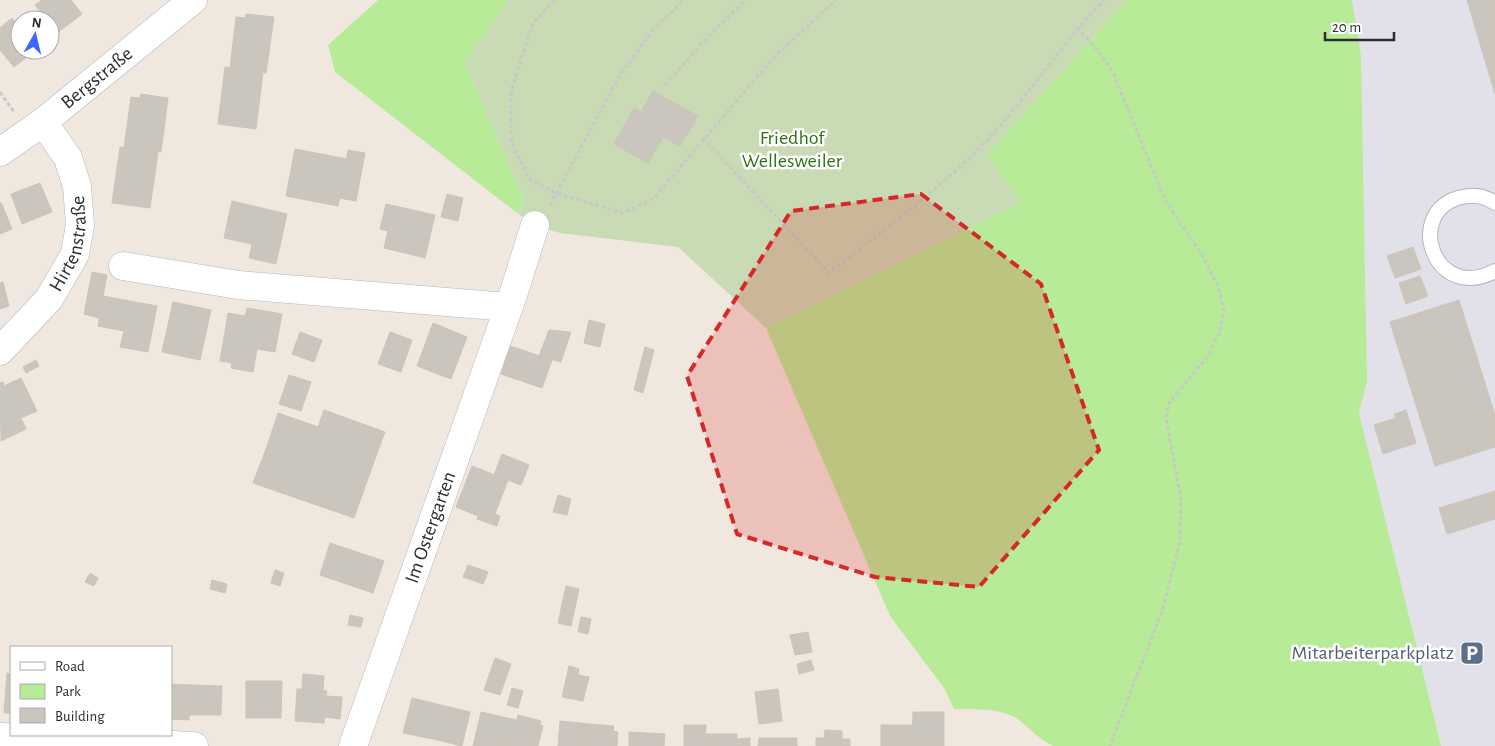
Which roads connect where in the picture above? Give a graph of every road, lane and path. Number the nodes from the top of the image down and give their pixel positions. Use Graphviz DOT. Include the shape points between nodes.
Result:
graph roads {
  1 [pos="193,0"];
  2 [pos="555,0"];
  3 [pos="684,0"];
  4 [pos="746,0"];
  5 [pos="836,0"];
  6 [pos="1104,0"];
  7 [pos="1078,28"];
  8 [pos="665,84"];
  9 [pos="43,122"];
  10 [pos="703,138"];
  11 [pos="0,152"];
  12 [pos="556,193"];
  13 [pos="1495,203"];
  14 [pos="535,225"];
  15 [pos="123,266"];
  16 [pos="1495,271"];
  17 [pos="508,307"];
  18 [pos="0,352"];
  19 [pos="2,740"];
  20 [pos="194,746"];
  21 [pos="353,746"];
  22 [pos="1110,746"];
  1 -- 9 [label="street, Bergstraße"];
  2 -- 12 [label="path" via="533,23 511,91 511,141 529,179"];
  3 -- 12 [label="path" via="653,30 618,76"];
  4 -- 8 [label="path"];
  5 -- 10 [label="path" via="776,55"];
  6 -- 7 [label="path"];
  7 -- 10 [label="path" via="992,134 930,194 829,273"];
  7 -- 22 [label="path" via="1113,72 1165,200 1203,257 1218,286 1224,310 1219,334 1206,357 1169,403 1166,417 1181,501 1180,541 1163,608"];
  9 -- 11 [label="street, Bergstraße"];
  9 -- 18 [label="street, Hirtenstraße" via="68,158 77,186 80,224 75,254 49,299"];
  10 -- 12 [label="path" via="654,198 623,213"];
  12 -- 14 [label="path"];
  13 -- 16 [label="lane" via="1488,198 1471,195 1454,199 1443,206 1430,230 1435,258 1455,276 1482,278"];
  14 -- 17 [label="street, Im Ostergarten"];
  15 -- 17 [label="street" via="238,285"];
  17 -- 21 [label="street, Im Ostergarten"];
  19 -- 20 [label="street"];
}
